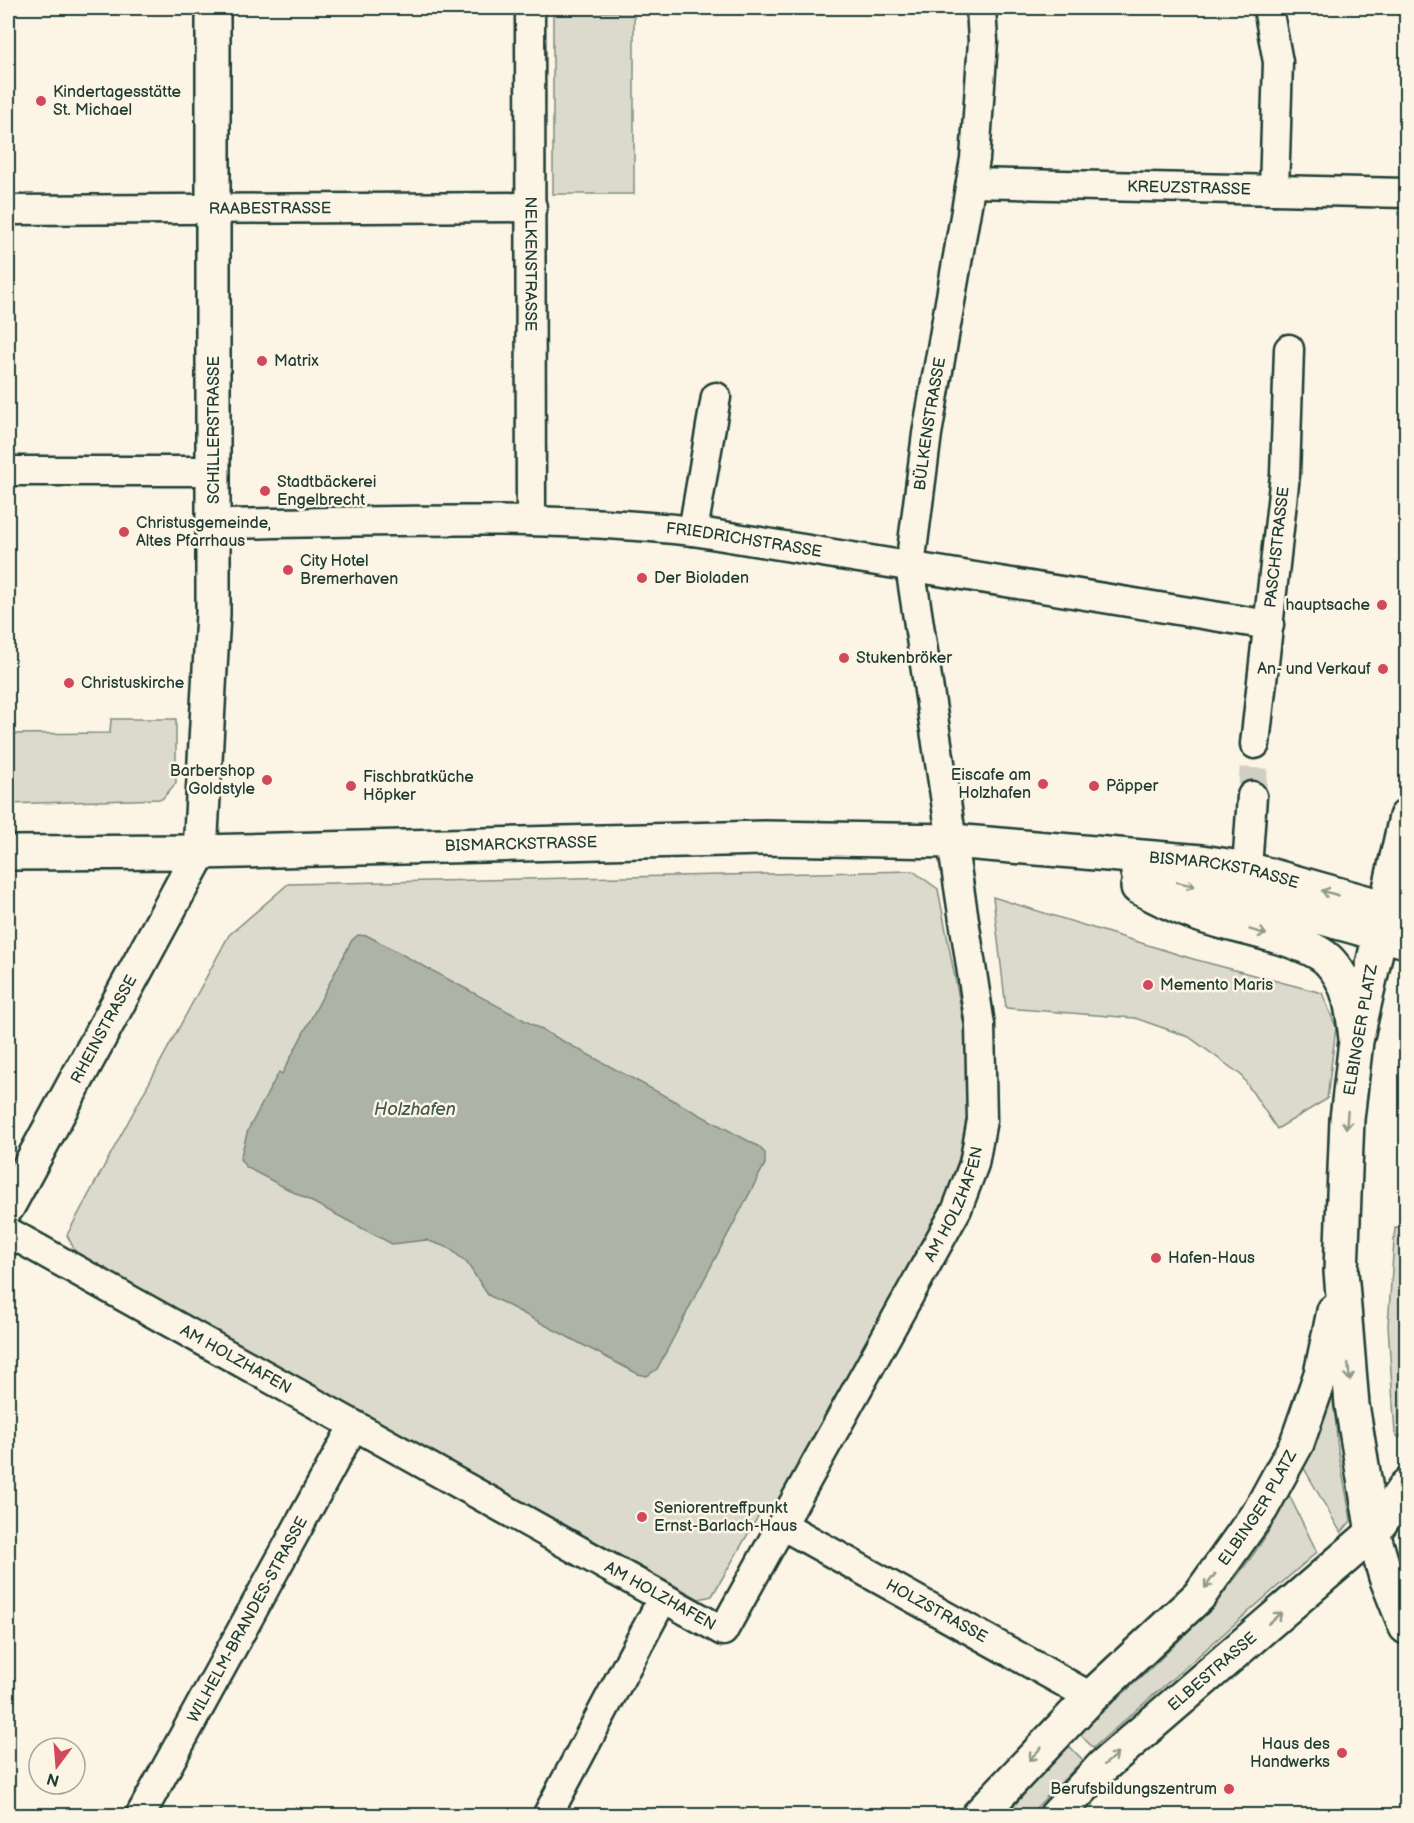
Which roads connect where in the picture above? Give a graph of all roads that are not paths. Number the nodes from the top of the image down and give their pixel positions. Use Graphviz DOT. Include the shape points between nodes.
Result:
graph roads {
  1 [pos="213,8"];
  2 [pos="530,8"];
  3 [pos="981,8"];
  4 [pos="1269,8"];
  5 [pos="971,183"];
  6 [pos="1274,190"];
  7 [pos="1407,193"];
  8 [pos="532,207"];
  9 [pos="8,210"];
  10 [pos="213,210"];
  11 [pos="1289,349"];
  12 [pos="716,397"];
  13 [pos="8,471"];
  14 [pos="214,471"];
  15 [pos="531,521"];
  16 [pos="214,524"];
  17 [pos="693,531"];
  18 [pos="910,566"];
  19 [pos="1269,625"];
  20 [pos="1255,744"];
  21 [pos="1252,796"];
  22 [pos="1407,817"];
  23 [pos="952,841"];
  24 [pos="1035,847"];
  25 [pos="200,852"];
  26 [pos="8,853"];
  27 [pos="1088,862"];
  28 [pos="1247,869"];
  29 [pos="1395,926"];
  30 [pos="1356,1041"];
  31 [pos="8,1206"];
  32 [pos="8,1232"];
  33 [pos="1341,1271"];
  34 [pos="354,1425"];
  35 [pos="1407,1486"];
  36 [pos="782,1525"];
  37 [pos="1373,1533"];
  38 [pos="663,1598"];
  39 [pos="1407,1627"];
  40 [pos="1091,1697"];
  41 [pos="140,1815"];
  42 [pos="547,1815"];
  43 [pos="978,1815"];
  44 [pos="1056,1815"];
  1 -- 10 [label="street, SCHILLERSTRASSE"];
  2 -- 8 [label="street, NELKENSTRASSE"];
  3 -- 5 [label="street, BÜLKENSTRASSE"];
  4 -- 6 [label="street" via="1278,62"];
  5 -- 6 [label="street, KREUZSTRASSE"];
  5 -- 18 [label="street, BÜLKENSTRASSE" via="927,434"];
  6 -- 7 [label="street, KREUZSTRASSE"];
  8 -- 10 [label="street, RAABESTRASSE"];
  8 -- 15 [label="street, NELKENSTRASSE"];
  9 -- 10 [label="street, RAABESTRASSE"];
  10 -- 14 [label="street, SCHILLERSTRASSE"];
  11 -- 19 [label="street, PASCHSTRASSE" via="1285,475"];
  12 -- 17 [label="street"];
  13 -- 14 [label="street"];
  14 -- 16 [label="street, SCHILLERSTRASSE"];
  15 -- 16 [label="street, FRIEDRICHSTRASSE"];
  15 -- 17 [label="street, FRIEDRICHSTRASSE" via="630,524"];
  16 -- 25 [label="street, SCHILLERSTRASSE"];
  17 -- 18 [label="street, FRIEDRICHSTRASSE"];
  18 -- 19 [label="street, FRIEDRICHSTRASSE"];
  18 -- 23 [label="street, BÜLKENSTRASSE"];
  19 -- 20 [label="street, PASCHSTRASSE"];
  21 -- 28 [label="street"];
  22 -- 29 [label="street, ELBINGER PLATZ"];
  23 -- 24 [label="street, BISMARCKSTRASSE"];
  23 -- 25 [label="street, BISMARCKSTRASSE" via="764,838"];
  23 -- 36 [label="street, AM HOLZHAFEN" via="980,1025 982,1120 974,1164 957,1209"];
  24 -- 27 [label="street, BISMARCKSTRASSE"];
  24 -- 28 [label="street, BISMARCKSTRASSE"];
  25 -- 26 [label="street, BISMARCKSTRASSE"];
  25 -- 31 [label="street, RHEINSTRASSE"];
  27 -- 29 [label="street, BISMARCKSTRASSE, one-way" via="1261,902"];
  27 -- 30 [label="street, BISMARCKSTRASSE, one-way" via="1197,914 1290,942 1329,960 1351,1001"];
  29 -- 28 [label="street, BISMARCKSTRASSE, one-way"];
  29 -- 30 [label="street, ELBINGER PLATZ"];
  30 -- 33 [label="street, ELBINGER PLATZ, one-way" via="1347,1119"];
  32 -- 34 [label="street, AM HOLZHAFEN"];
  33 -- 37 [label="street, ELBINGER PLATZ, one-way" via="1352,1405"];
  33 -- 40 [label="street, ELBINGER PLATZ, one-way" via="1321,1374 1297,1443 1261,1509 1199,1596"];
  34 -- 38 [label="street, AM HOLZHAFEN"];
  34 -- 41 [label="street, WILHELM-BRANDES-STRASSE"];
  35 -- 37 [label="street"];
  36 -- 38 [label="street, AM HOLZHAFEN" via="723,1631"];
  36 -- 40 [label="street, HOLZSTRASSE"];
  37 -- 39 [label="street, ELBINGER PLATZ"];
  44 -- 37 [label="street, ELBESTRASSE, one-way" via="1103,1766"];
  38 -- 42 [label="street"];
  40 -- 43 [label="street, one-way"];
}
